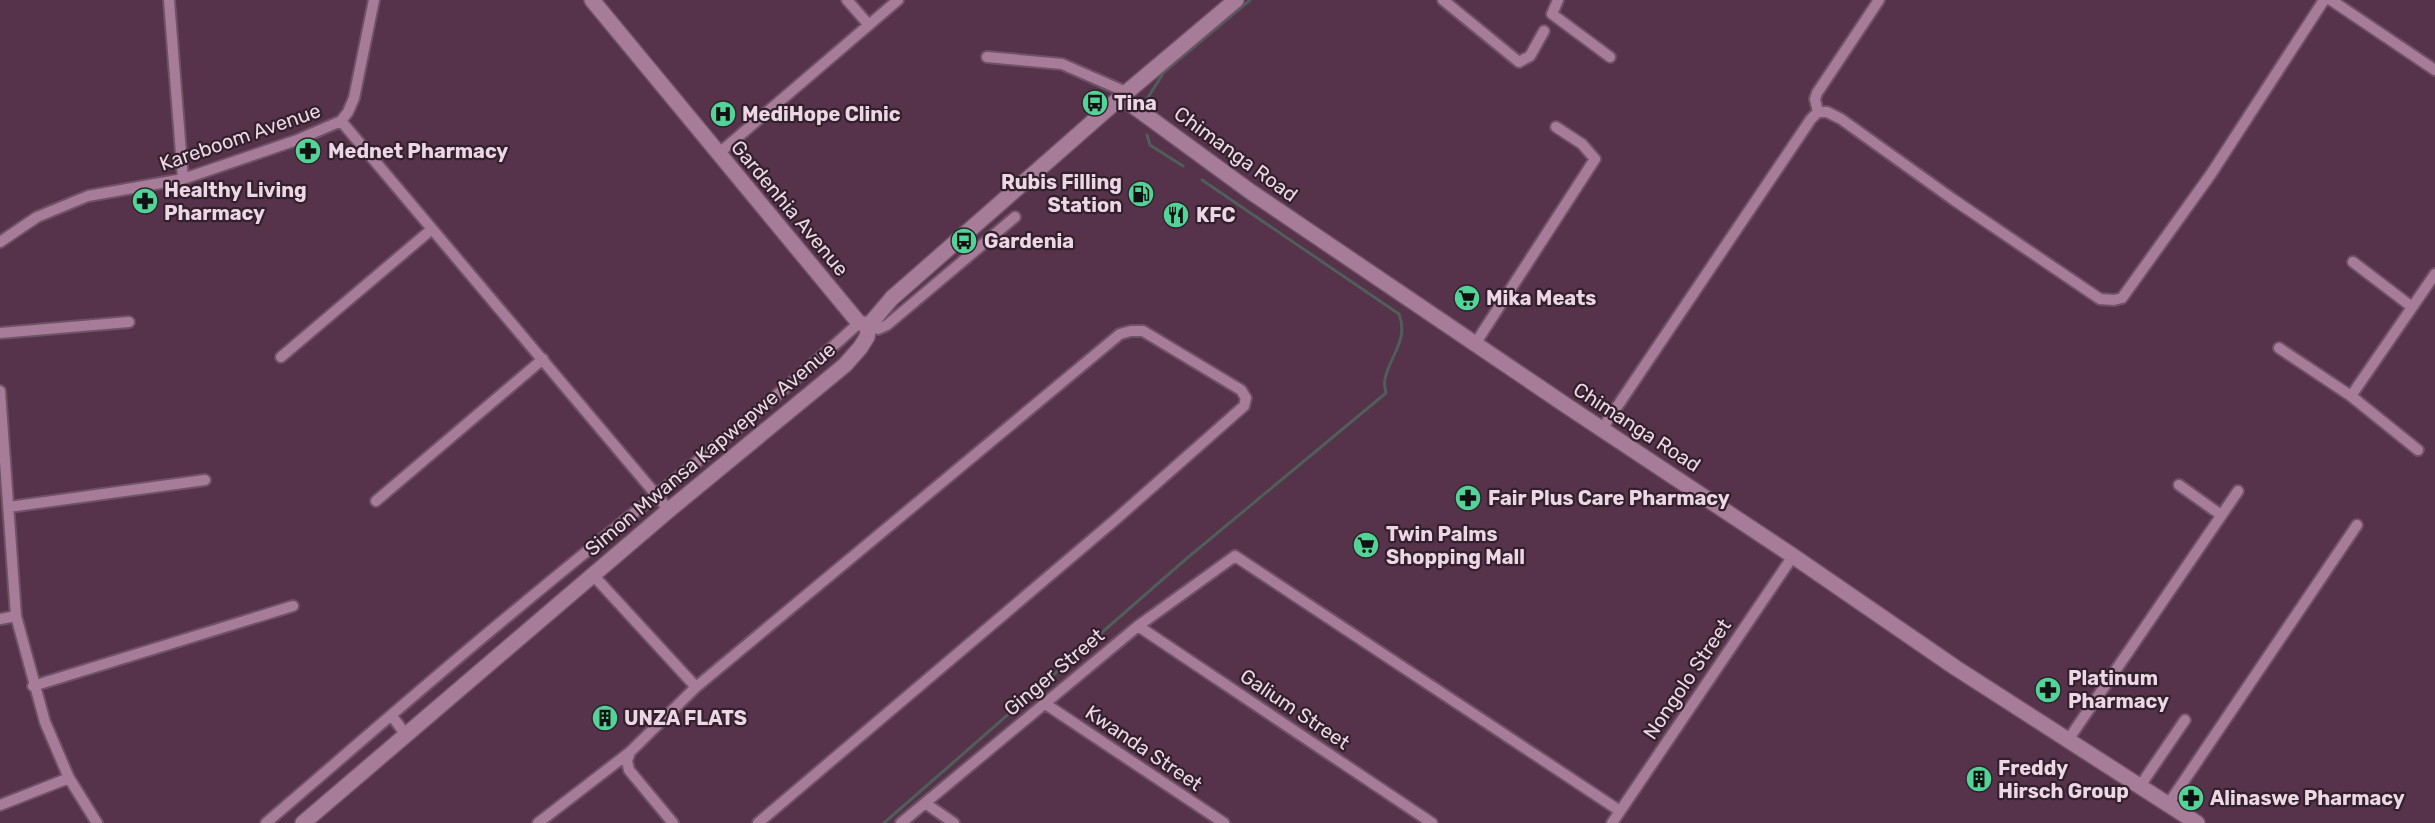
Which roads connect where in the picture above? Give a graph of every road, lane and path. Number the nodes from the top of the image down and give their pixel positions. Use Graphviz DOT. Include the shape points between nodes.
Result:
graph roads {
  1 [pos="169,0"];
  2 [pos="374,0"];
  3 [pos="592,0"];
  4 [pos="847,0"];
  5 [pos="898,0"];
  6 [pos="1236,0"];
  7 [pos="1443,0"];
  8 [pos="1558,0"];
  9 [pos="1879,0"];
  10 [pos="2324,0"];
  11 [pos="2331,0"];
  12 [pos="869,25"];
  13 [pos="1544,31"];
  14 [pos="987,57"];
  15 [pos="1610,57"];
  16 [pos="2435,70"];
  17 [pos="1123,94"];
  18 [pos="1818,112"];
  19 [pos="341,121"];
  20 [pos="1556,127"];
  21 [pos="718,154"];
  22 [pos="183,179"];
  23 [pos="1015,217"];
  24 [pos="432,229"];
  25 [pos="0,242"];
  26 [pos="2353,262"];
  27 [pos="2435,274"];
  28 [pos="2412,307"];
  29 [pos="129,322"];
  30 [pos="864,324"];
  31 [pos="0,333"];
  32 [pos="1475,344"];
  33 [pos="2279,348"];
  34 [pos="281,357"];
  35 [pos="543,359"];
  36 [pos="0,391"];
  37 [pos="2351,396"];
  38 [pos="1602,429"];
  39 [pos="2,440"];
  40 [pos="2418,450"];
  41 [pos="205,480"];
  42 [pos="2179,485"];
  43 [pos="2238,490"];
  44 [pos="656,495"];
  45 [pos="376,501"];
  46 [pos="9,507"];
  47 [pos="669,510"];
  48 [pos="2221,515"];
  49 [pos="2357,525"];
  50 [pos="1793,556"];
  51 [pos="593,575"];
  52 [pos="293,606"];
  53 [pos="16,616"];
  54 [pos="0,619"];
  55 [pos="1138,626"];
  56 [pos="33,686"];
  57 [pos="696,687"];
  58 [pos="1044,703"];
  59 [pos="392,716"];
  60 [pos="2185,720"];
  61 [pos="406,735"];
  62 [pos="2068,740"];
  63 [pos="630,752"];
  64 [pos="69,778"];
  65 [pos="2140,786"];
  66 [pos="925,803"];
  67 [pos="2169,803"];
  68 [pos="0,805"];
  69 [pos="1620,811"];
  70 [pos="97,823"];
  71 [pos="266,823"];
  72 [pos="303,823"];
  73 [pos="538,823"];
  74 [pos="673,823"];
  75 [pos="759,823"];
  76 [pos="901,823"];
  77 [pos="954,823"];
  78 [pos="1224,823"];
  79 [pos="1432,823"];
  80 [pos="1612,823"];
  81 [pos="2197,823"];
  1 -- 22 [label="street"];
  2 -- 19 [label="street, Kareboom Avenue" via="354,98"];
  3 -- 21 [label="main road, Gardenhia Avenue"];
  4 -- 12 [label="street"];
  5 -- 12 [label="street"];
  6 -- 17 [label="main road, Simon Mwansa Kapwepwe Avenue"];
  7 -- 13 [label="street" via="1519,62 1530,56"];
  8 -- 15 [label="street" via="1552,14"];
  9 -- 18 [label="street" via="1816,93"];
  10 -- 18 [label="street" via="2211,174 2122,298 2114,300 2100,299 1841,119"];
  11 -- 16 [label="street"];
  12 -- 21 [label="street"];
  14 -- 17 [label="street" via="1062,64"];
  17 -- 30 [label="main road, Simon Mwansa Kapwepwe Avenue"];
  17 -- 32 [label="main road, Chimanga Road" via="1251,192"];
  18 -- 38 [label="street"];
  19 -- 22 [label="street, Kareboom Avenue"];
  19 -- 24 [label="street"];
  20 -- 32 [label="street" via="1582,144 1595,159"];
  21 -- 30 [label="main road, Gardenhia Avenue"];
  22 -- 25 [label="street, Kareboom Avenue" via="88,196 37,217"];
  23 -- 30 [label="street" via="887,325 878,329"];
  24 -- 34 [label="street"];
  24 -- 35 [label="street"];
  26 -- 28 [label="street"];
  27 -- 28 [label="street"];
  28 -- 37 [label="street"];
  29 -- 31 [label="street"];
  30 -- 44 [label="street"];
  30 -- 47 [label="main road, Simon Mwansa Kapwepwe Avenue" via="867,337 845,365"];
  32 -- 38 [label="main road, Chimanga Road"];
  33 -- 37 [label="street"];
  35 -- 44 [label="street"];
  35 -- 45 [label="street"];
  36 -- 39 [label="street"];
  37 -- 40 [label="street"];
  38 -- 50 [label="main road, Chimanga Road"];
  39 -- 46 [label="street"];
  41 -- 46 [label="street"];
  42 -- 48 [label="street"];
  43 -- 48 [label="street"];
  44 -- 47 [label="street"];
  44 -- 59 [label="street"];
  46 -- 53 [label="street"];
  47 -- 51 [label="main road, Simon Mwansa Kapwepwe Avenue"];
  48 -- 62 [label="street"];
  49 -- 67 [label="street"];
  50 -- 62 [label="main road, Chimanga Road"];
  50 -- 69 [label="street, Nongolo Street"];
  51 -- 57 [label="street"];
  51 -- 61 [label="main road, Simon Mwansa Kapwepwe Avenue"];
  52 -- 56 [label="street"];
  53 -- 54 [label="street"];
  53 -- 56 [label="street"];
  55 -- 58 [label="street, Ginger Street"];
  55 -- 69 [label="street, Ginger Street" via="1235,556"];
  55 -- 79 [label="street, Galium Street"];
  56 -- 64 [label="street"];
  57 -- 63 [label="street"];
  57 -- 75 [label="street" via="1120,334 1143,331 1241,390 1246,398 1244,406 1140,497"];
  58 -- 66 [label="street, Ginger Street"];
  58 -- 78 [label="street, Kwanda Street"];
  59 -- 61 [label="street"];
  59 -- 71 [label="street"];
  60 -- 65 [label="street"];
  61 -- 72 [label="main road, Simon Mwansa Kapwepwe Avenue"];
  62 -- 65 [label="main road, Chimanga Road"];
  63 -- 73 [label="street"];
  63 -- 74 [label="street" via="629,770"];
  64 -- 68 [label="street"];
  64 -- 70 [label="street"];
  65 -- 67 [label="main road, Chimanga Road"];
  66 -- 76 [label="street, Ginger Street"];
  66 -- 77 [label="street"];
  67 -- 81 [label="main road, Chimanga Road"];
  69 -- 80 [label="street, Nongolo Street"];
}
